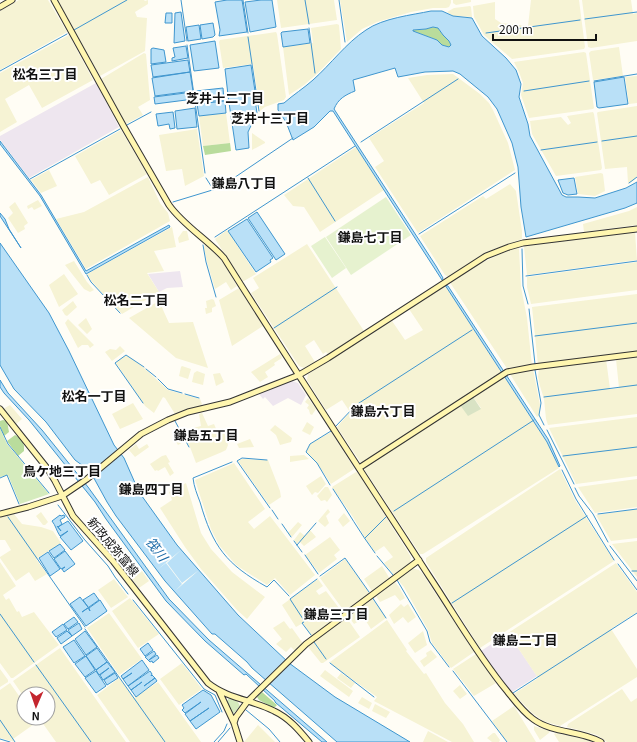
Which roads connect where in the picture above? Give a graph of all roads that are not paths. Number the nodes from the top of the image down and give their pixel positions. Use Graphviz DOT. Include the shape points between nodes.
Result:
graph roads {
  1 [pos="12,0"];
  2 [pos="54,0"];
  3 [pos="0,7"];
  4 [pos="637,228"];
  5 [pos="637,354"];
  6 [pos="299,375"];
  7 [pos="0,409"];
  8 [pos="359,468"];
  9 [pos="62,496"];
  10 [pos="0,514"];
  11 [pos="419,560"];
  12 [pos="219,691"];
  13 [pos="247,702"];
  14 [pos="234,723"];
  15 [pos="240,742"];
  16 [pos="309,742"];
  17 [pos="601,742"];
  1 -- 3 [label="street"];
  2 -- 6 [label="street" via="176,215 224,258"];
  4 -- 6 [label="street" via="523,243 486,256"];
  5 -- 8 [label="street" via="505,373"];
  6 -- 8 [label="street"];
  6 -- 9 [label="street" via="230,402 188,412 168,420 141,434"];
  7 -- 9 [label="street, 新政成弥富線" via="47,468"];
  8 -- 11 [label="street"];
  9 -- 10 [label="street"];
  9 -- 12 [label="street, 新政成弥富線" via="72,516 113,561 208,683"];
  11 -- 13 [label="street" via="306,644"];
  11 -- 17 [label="street" via="497,679 526,713 534,720 554,729 579,733"];
  12 -- 13 [label="street, 新政成弥富線"];
  12 -- 14 [label="street, 新政成弥富線"];
  13 -- 14 [label="street"];
  13 -- 16 [label="street, 新政成弥富線" via="261,705 285,717"];
  14 -- 15 [label="street, 新政成弥富線"];
}
